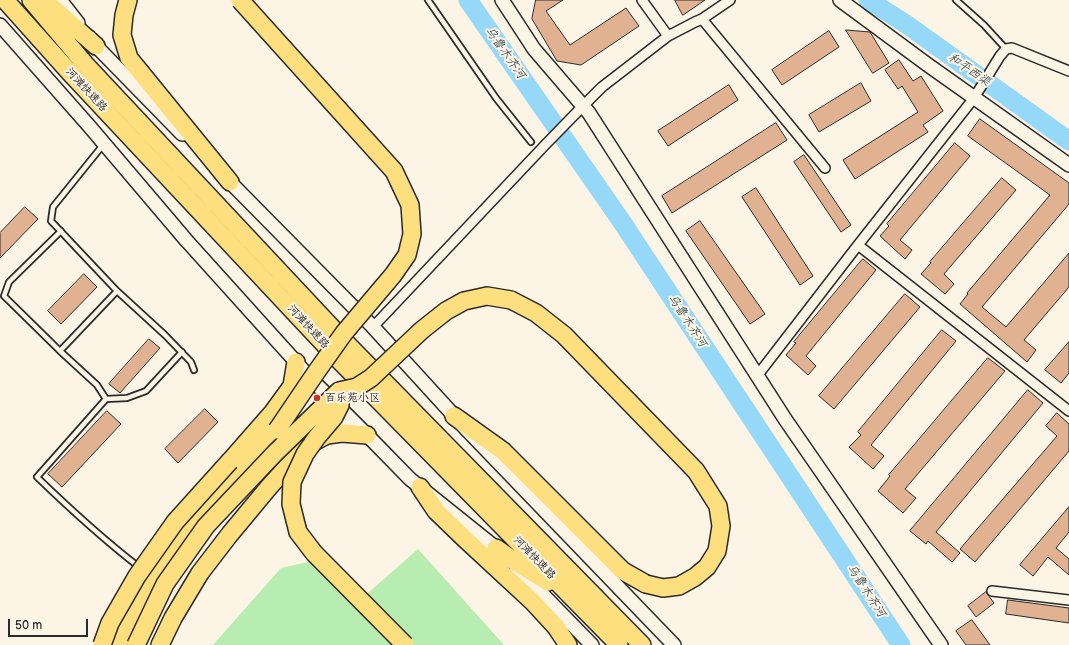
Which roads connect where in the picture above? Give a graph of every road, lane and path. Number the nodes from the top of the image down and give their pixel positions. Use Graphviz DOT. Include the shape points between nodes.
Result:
graph roads {
  1 [pos="5,0"];
  2 [pos="31,0"];
  3 [pos="44,0"];
  4 [pos="60,0"];
  5 [pos="128,0"];
  6 [pos="240,0"];
  7 [pos="428,0"];
  8 [pos="502,0"];
  9 [pos="642,0"];
  10 [pos="730,0"];
  11 [pos="840,0"];
  12 [pos="956,0"];
  13 [pos="702,19"];
  14 [pos="0,25"];
  15 [pos="668,36"];
  16 [pos="96,46"];
  17 [pos="1003,53"];
  18 [pos="1069,71"];
  19 [pos="974,98"];
  20 [pos="578,110"];
  21 [pos="531,142"];
  22 [pos="104,144"];
  23 [pos="1069,165"];
  24 [pos="825,168"];
  25 [pos="230,182"];
  26 [pos="61,231"];
  27 [pos="858,245"];
  28 [pos="117,291"];
  29 [pos="373,327"];
  30 [pos="60,351"];
  31 [pos="182,352"];
  32 [pos="300,366"];
  33 [pos="194,370"];
  34 [pos="757,376"];
  35 [pos="339,391"];
  36 [pos="106,399"];
  37 [pos="1069,411"];
  38 [pos="454,416"];
  39 [pos="367,435"];
  40 [pos="420,487"];
  41 [pos="496,548"];
  42 [pos="148,574"];
  43 [pos="992,591"];
  44 [pos="573,598"];
  45 [pos="1069,600"];
  46 [pos="102,645"];
  47 [pos="113,645"];
  48 [pos="118,645"];
  49 [pos="136,645"];
  50 [pos="141,645"];
  51 [pos="160,645"];
  52 [pos="405,645"];
  53 [pos="568,645"];
  54 [pos="592,645"];
  55 [pos="619,645"];
  56 [pos="642,645"];
  57 [pos="674,645"];
  58 [pos="941,645"];
  1 -- 44 [label="highway, 河滩快速路" via="84,88 334,354"];
  2 -- 56 [label="highway, 河滩快速路" via="85,64 351,348"];
  3 -- 16 [label="highway"];
  4 -- 16 [label="street"];
  5 -- 25 [label="highway" via="122,35 129,58"];
  6 -- 48 [label="highway, bridge" via="394,171 410,205 412,234 406,255 393,275 344,334 277,430 215,495 168,552 142,596"];
  7 -- 21 [label="lane" via="496,98"];
  8 -- 20 [label="street"];
  9 -- 15 [label="street"];
  10 -- 13 [label="street"];
  11 -- 19 [label="street"];
  12 -- 17 [label="lane" via="984,25"];
  13 -- 15 [label="street"];
  13 -- 24 [label="street"];
  14 -- 22 [label="street"];
  15 -- 20 [label="street" via="602,87"];
  16 -- 25 [label="street"];
  17 -- 18 [label="street" via="1012,48"];
  17 -- 19 [label="street"];
  19 -- 23 [label="street"];
  19 -- 27 [label="street"];
  20 -- 29 [label="street"];
  20 -- 34 [label="street" via="589,113"];
  22 -- 26 [label="lane" via="53,207 51,221"];
  22 -- 32 [label="street" via="186,240"];
  25 -- 29 [label="street"];
  26 -- 28 [label="lane"];
  26 -- 30 [label="lane" via="9,282 4,296"];
  27 -- 34 [label="street"];
  27 -- 37 [label="street"];
  28 -- 30 [label="lane"];
  28 -- 31 [label="lane"];
  29 -- 38 [label="street"];
  30 -- 36 [label="lane" via="97,385"];
  31 -- 33 [label="lane"];
  31 -- 36 [label="lane" via="146,391 127,398"];
  32 -- 39 [label="street"];
  32 -- 42 [label="street" via="299,390 278,420 222,477 195,509"];
  32 -- 46 [label="highway, bridge" via="292,386 273,412 175,522 137,576 110,623"];
  34 -- 58 [label="street"];
  35 -- 38 [label="highway, bridge" via="357,387 371,378 422,330 464,301 487,296 511,300 536,313 564,335 696,471 718,506 721,526 717,551 707,567 679,586 663,588 646,584 623,571 504,451"];
  35 -- 49 [label="highway, bridge" via="275,453 206,526 165,584"];
  35 -- 52 [label="highway, bridge" via="340,405 334,418 305,454 292,482 291,504 298,532 314,553"];
  36 -- 42 [label="lane" via="37,477 106,540"];
  38 -- 57 [label="street"];
  39 -- 40 [label="street"];
  39 -- 50 [label="street" via="342,424 323,425 292,442 218,522 175,583"];
  39 -- 51 [label="highway" via="327,435 306,446 269,487 200,573"];
  40 -- 41 [label="street"];
  40 -- 53 [label="highway" via="436,511 533,602 556,627"];
  41 -- 44 [label="highway"];
  41 -- 54 [label="street"];
  42 -- 47 [label="street" via="132,599"];
  43 -- 45 [label="street"];
  44 -- 55 [label="highway, 河滩快速路"];
}
